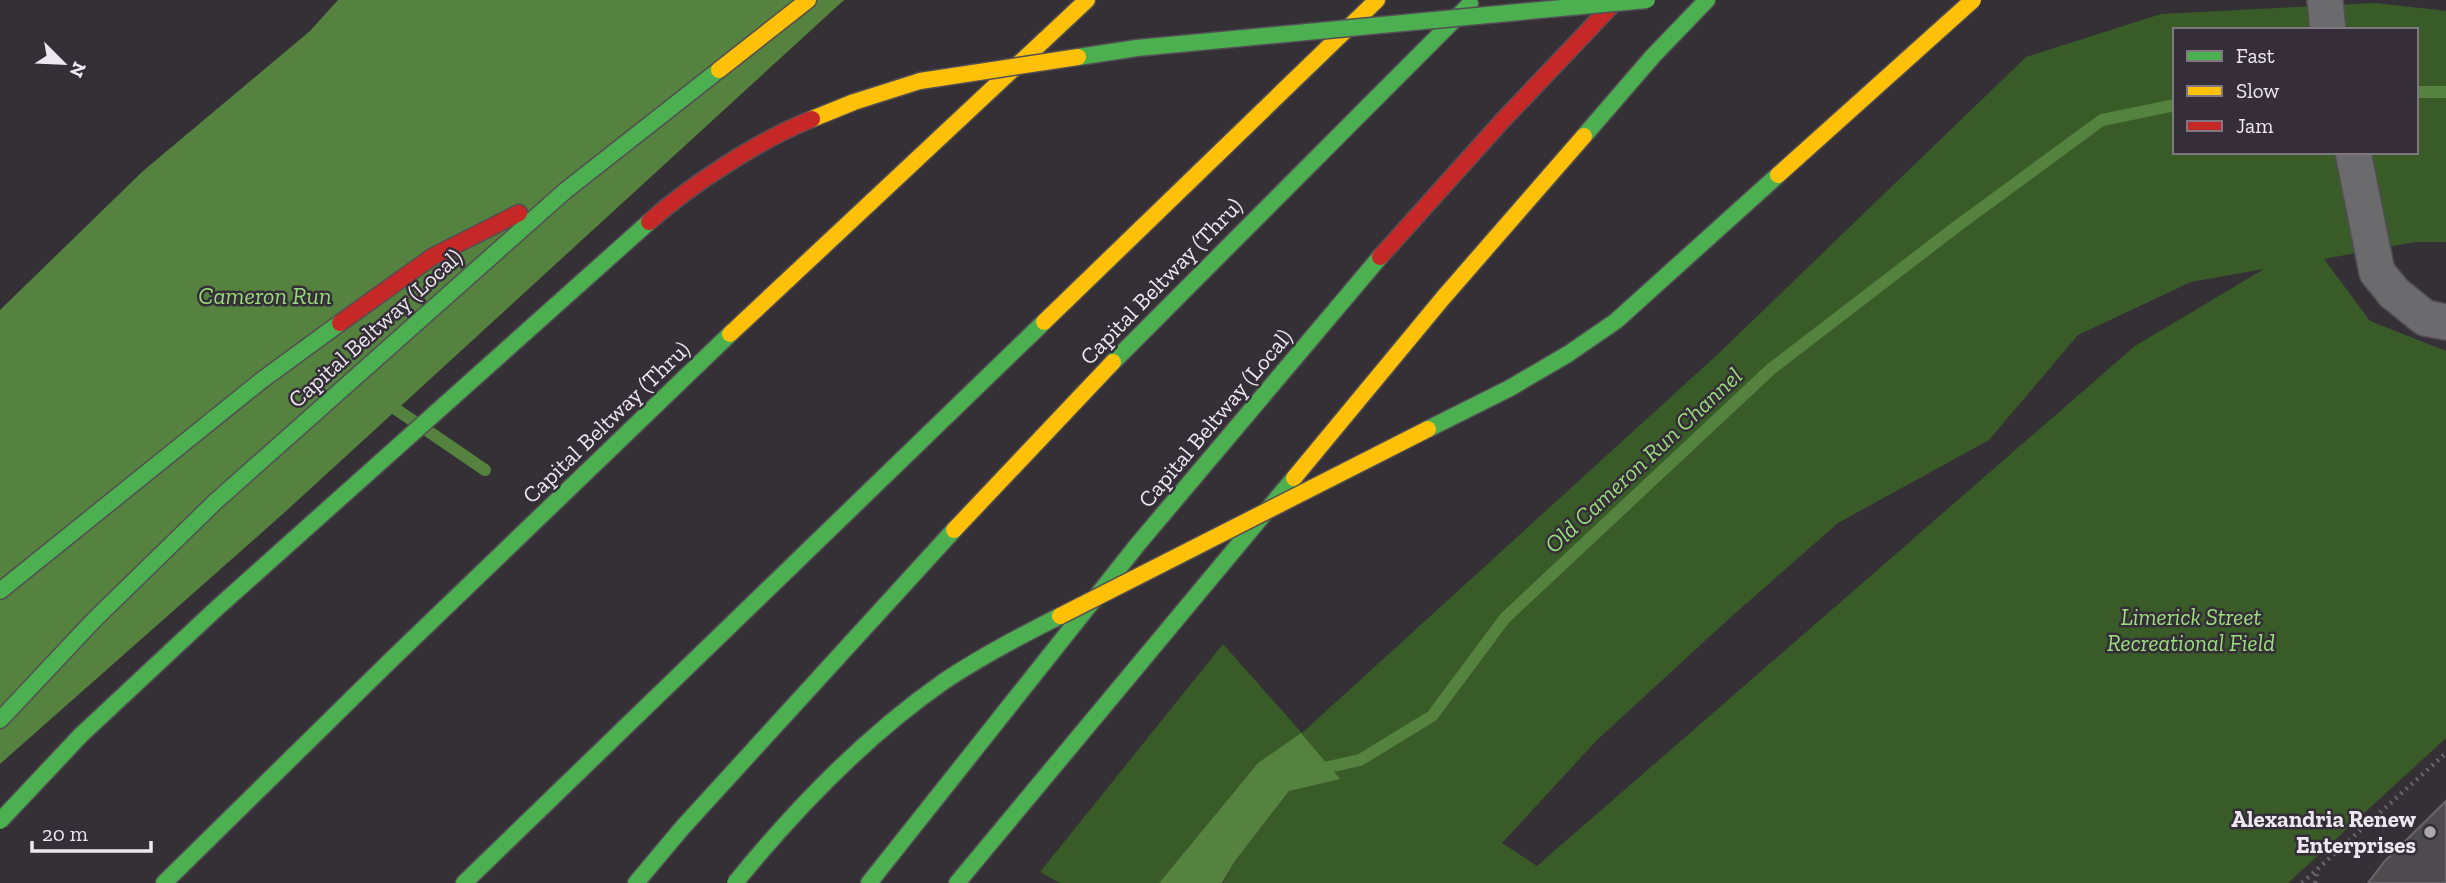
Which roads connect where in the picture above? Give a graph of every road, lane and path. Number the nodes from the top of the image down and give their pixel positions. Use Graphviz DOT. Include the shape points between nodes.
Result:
graph roads {
  1 [pos="808,0"];
  2 [pos="1087,0"];
  3 [pos="1377,0"];
  4 [pos="1474,0"];
  5 [pos="1616,0"];
  6 [pos="1647,0"];
  7 [pos="1707,0"];
  8 [pos="1973,0"];
  9 [pos="2325,0"];
  10 [pos="2328,28"];
  11 [pos="2353,154"];
  12 [pos="565,191"];
  13 [pos="2435,320"];
  14 [pos="0,591"];
  15 [pos="0,720"];
  16 [pos="2446,753"];
  17 [pos="0,821"];
  18 [pos="2318,868"];
  19 [pos="164,883"];
  20 [pos="464,883"];
  21 [pos="636,883"];
  22 [pos="735,883"];
  23 [pos="869,883"];
  24 [pos="957,883"];
  25 [pos="2302,883"];
  26 [pos="2315,883"];
  1 -- 12 [label="highway, Capital Beltway (Local)"];
  2 -- 19 [label="highway, Capital Beltway (Thru)" via="398,650"];
  3 -- 20 [label="highway"];
  4 -- 21 [label="highway, Capital Beltway (Thru)" via="1149,324 951,533"];
  5 -- 23 [label="highway, Capital Beltway (Local)" via="1390,246 1177,496"];
  6 -- 17 [label="highway, bridge" via="1137,48 988,69 920,81 793,127 725,166 645,225 218,608 81,735"];
  7 -- 24 [label="highway" via="1443,298"];
  8 -- 22 [label="highway, bridge" via="1616,321 1510,388 1018,637 935,688 875,734 813,793"];
  9 -- 10 [label="street"];
  11 -- 13 [label="street" via="2377,272 2394,293"];
  12 -- 14 [label="highway" via="432,257 262,380"];
  12 -- 15 [label="highway, Capital Beltway (Local)" via="215,502"];
  16 -- 18 [label="path"];
  18 -- 25 [label="path"];
  18 -- 26 [label="path"];
}
